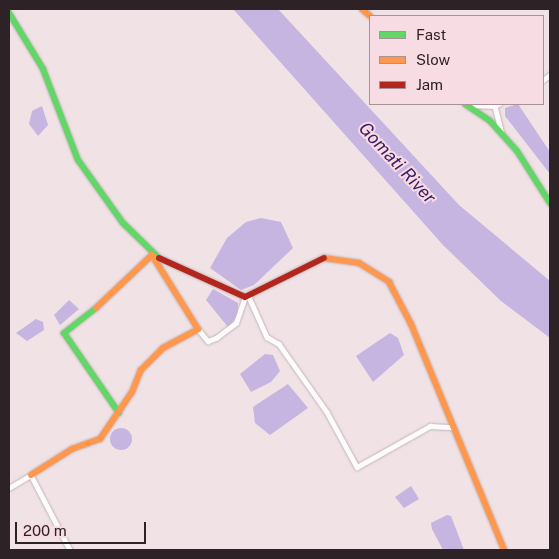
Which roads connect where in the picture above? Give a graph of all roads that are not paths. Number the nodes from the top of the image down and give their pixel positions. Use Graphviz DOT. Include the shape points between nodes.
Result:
graph roads {
  1 [pos="10,17"];
  2 [pos="466,105"];
  3 [pos="498,105"];
  4 [pos="502,135"];
  5 [pos="550,203"];
  6 [pos="152,255"];
  7 [pos="247,297"];
  8 [pos="198,329"];
  9 [pos="119,413"];
  10 [pos="454,428"];
  11 [pos="30,475"];
  12 [pos="9,488"];
  13 [pos="70,550"];
  14 [pos="504,550"];
  1 -- 6 [label="main road" via="43,69 78,160 123,223"];
  2 -- 4 [label="main road"];
  3 -- 4 [label="street"];
  4 -- 5 [label="main road"];
  6 -- 7 [label="main road"];
  6 -- 8 [label="main road"];
  6 -- 9 [label="main road" via="114,295 64,332"];
  7 -- 8 [label="street" via="236,323 216,338 208,341"];
  7 -- 10 [label="street" via="267,336 279,344 326,412 357,467 438,423"];
  7 -- 10 [label="main road" via="328,256 371,269 389,282 404,309"];
  8 -- 9 [label="main road" via="163,348 141,370"];
  9 -- 11 [label="main road" via="100,439 72,449"];
  10 -- 14 [label="main road"];
  11 -- 12 [label="street"];
  11 -- 13 [label="street"];
}
